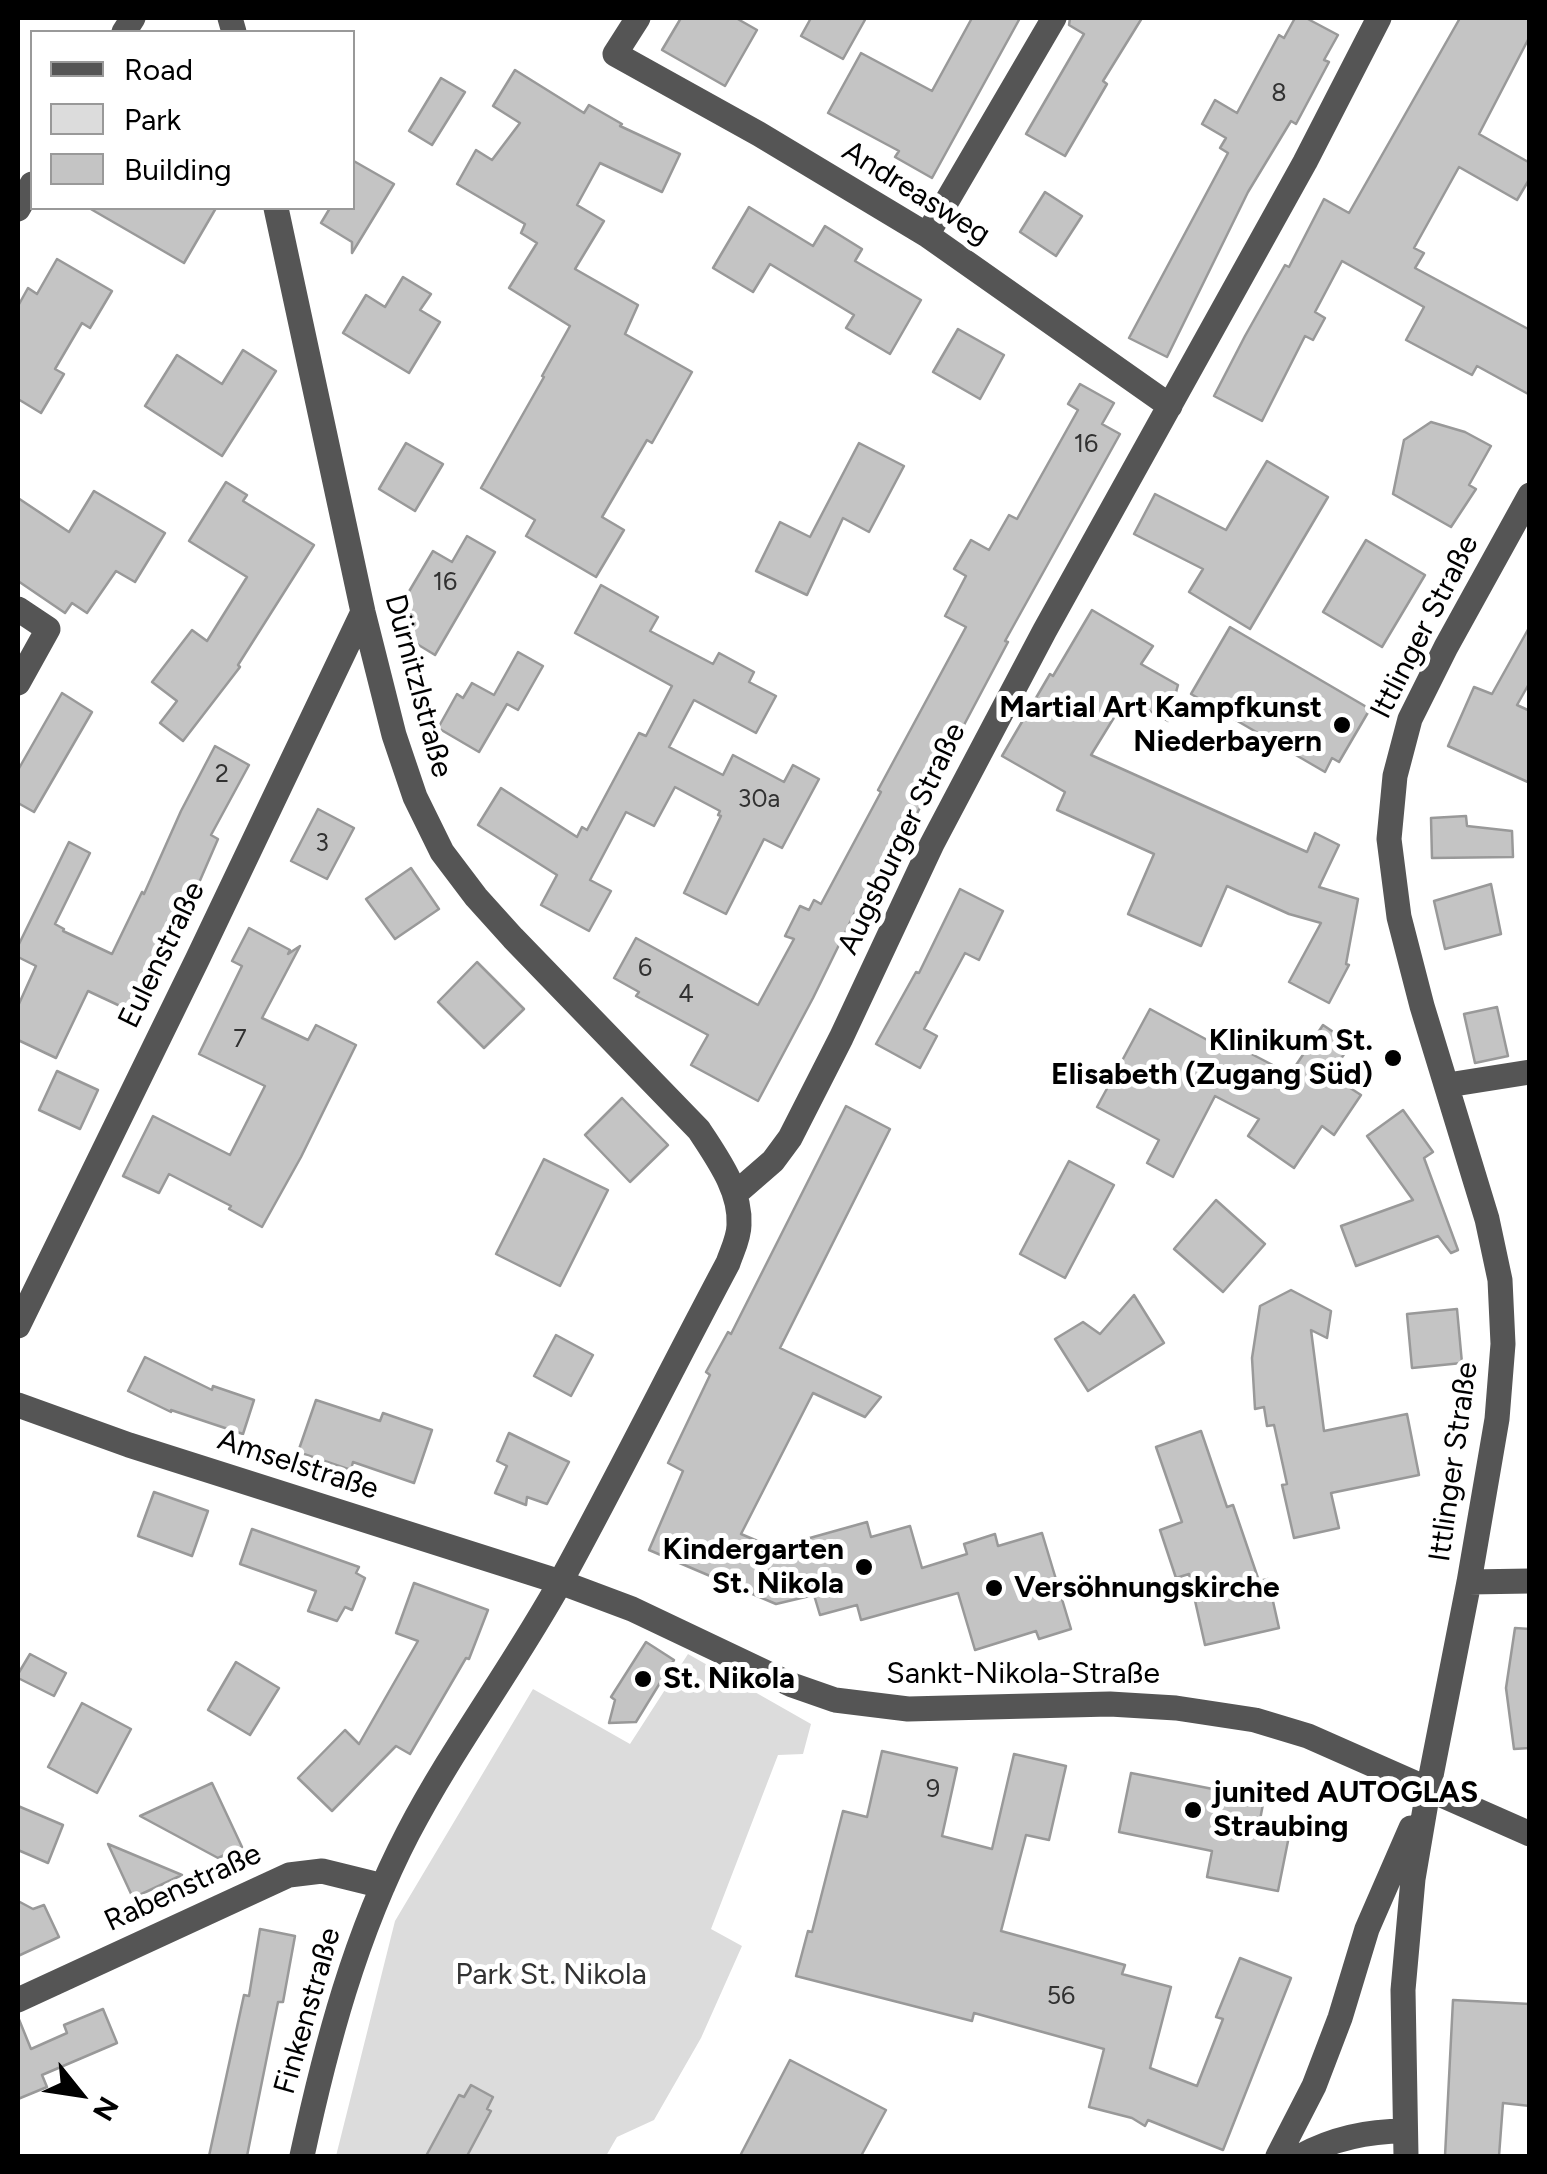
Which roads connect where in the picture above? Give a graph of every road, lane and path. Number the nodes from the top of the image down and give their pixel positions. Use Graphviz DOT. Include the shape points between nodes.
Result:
graph roads {
  1 [pos="638,18"];
  2 [pos="1054,18"];
  3 [pos="1379,18"];
  4 [pos="30,188"];
  5 [pos="18,210"];
  6 [pos="276,210"];
  7 [pos="927,235"];
  8 [pos="1170,406"];
  9 [pos="1530,495"];
  10 [pos="18,609"];
  11 [pos="363,612"];
  12 [pos="18,683"];
  13 [pos="1530,1072"];
  14 [pos="1448,1085"];
  15 [pos="735,1194"];
  16 [pos="18,1326"];
  17 [pos="18,1404"];
  18 [pos="1530,1581"];
  19 [pos="560,1582"];
  20 [pos="1469,1582"];
  21 [pos="1428,1791"];
  22 [pos="1530,1834"];
  23 [pos="383,1886"];
  24 [pos="18,2000"];
  25 [pos="1406,2144"];
  26 [pos="302,2156"];
  27 [pos="1278,2156"];
  28 [pos="1301,2156"];
  1 -- 7 [label="street, Andreasweg" via="615,54"];
  2 -- 7 [label="street"];
  3 -- 8 [label="street, Augsburger Straße"];
  4 -- 5 [label="street"];
  6 -- 11 [label="street, Dürnitzlstraße"];
  7 -- 8 [label="street, Andreasweg"];
  8 -- 15 [label="street, Augsburger Straße" via="932,844 790,1138"];
  9 -- 14 [label="street, Ittlinger Straße" via="1419,700 1395,776 1389,839 1399,917"];
  10 -- 12 [label="street" via="48,628"];
  11 -- 15 [label="street, Dürnitzlstraße" via="394,736 442,852 513,938 699,1130"];
  11 -- 16 [label="street, Eulenstraße"];
  13 -- 14 [label="street"];
  14 -- 20 [label="street, Ittlinger Straße" via="1500,1280 1503,1344"];
  15 -- 19 [label="street" via="740,1228 728,1263"];
  17 -- 19 [label="street, Amselstraße"];
  18 -- 20 [label="street"];
  19 -- 21 [label="street, Sankt-Nikola-Straße" via="835,1700 908,1709 1176,1708 1308,1736"];
  19 -- 23 [label="street" via="425,1803"];
  20 -- 21 [label="street, Ittlinger Straße"];
  21 -- 22 [label="street, Sankt-Nikola-Straße"];
  21 -- 25 [label="street, Ittlinger Straße" via="1402,1990"];
  21 -- 27 [label="street, Ittlinger Straße" via="1367,1929 1314,2086"];
  23 -- 24 [label="street, Rabenstraße" via="322,1871 289,1875"];
  23 -- 26 [label="street, Finkenstraße" via="351,1964"];
  25 -- 28 [label="street" via="1380,2132 1346,2136"];
}
